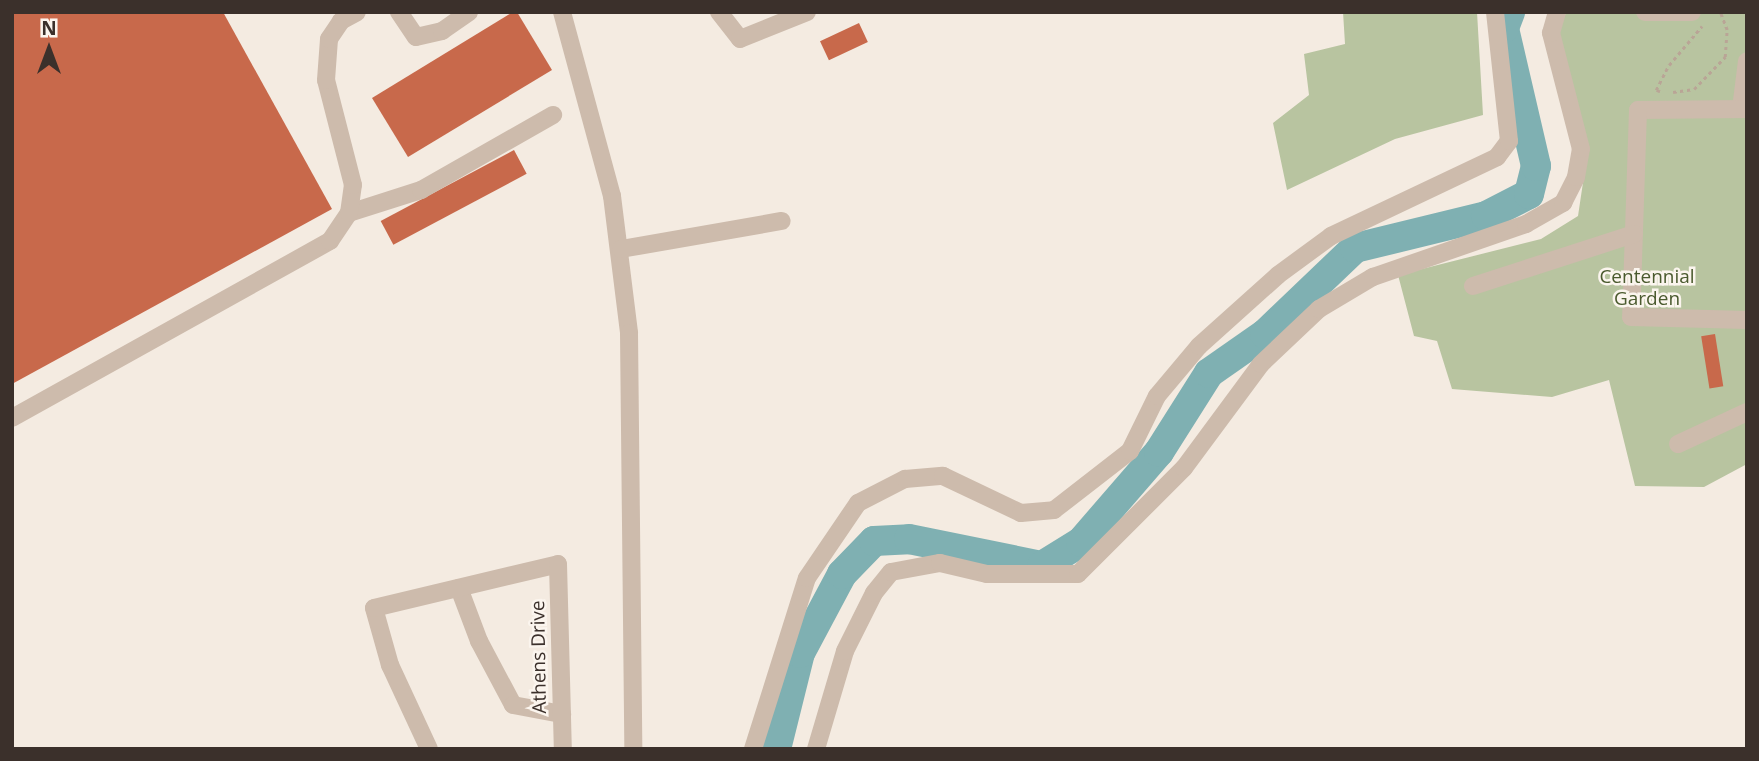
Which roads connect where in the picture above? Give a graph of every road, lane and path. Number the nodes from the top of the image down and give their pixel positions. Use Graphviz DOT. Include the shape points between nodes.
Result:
graph roads {
  1 [pos="357,12"];
  2 [pos="399,12"];
  3 [pos="469,12"];
  4 [pos="562,12"];
  5 [pos="719,12"];
  6 [pos="807,12"];
  7 [pos="1494,12"];
  8 [pos="1557,12"];
  9 [pos="1645,12"];
  10 [pos="1720,12"];
  11 [pos="1698,18"];
  12 [pos="1747,61"];
  13 [pos="1744,108"];
  14 [pos="553,116"];
  15 [pos="349,213"];
  16 [pos="782,221"];
  17 [pos="1634,234"];
  18 [pos="621,249"];
  19 [pos="1474,286"];
  20 [pos="1747,320"];
  21 [pos="1747,412"];
  22 [pos="12,418"];
  23 [pos="1678,444"];
  24 [pos="458,588"];
  25 [pos="562,714"];
  26 [pos="429,749"];
  27 [pos="563,749"];
  28 [pos="633,749"];
  29 [pos="753,749"];
  30 [pos="816,749"];
  1 -- 15 [label="street" via="333,29 326,80 353,185"];
  2 -- 3 [label="street" via="416,37 442,31"];
  4 -- 18 [label="street" via="600,146"];
  5 -- 6 [label="street" via="740,39"];
  7 -- 29 [label="street" via="1509,141 1497,157 1331,236 1278,275 1199,346 1157,396 1130,451 1054,510 1021,513 943,476 905,479 858,503 807,578"];
  8 -- 30 [label="street" via="1551,33 1581,149 1576,177 1563,203 1526,224 1373,277 1319,309 1261,364 1184,468 1078,574 988,574 940,563 891,572 874,593 845,652"];
  9 -- 11 [label="street"];
  10 -- 11 [label="path" via="1727,30 1725,57 1708,79 1694,89 1656,90"];
  12 -- 13 [label="street"];
  13 -- 17 [label="street" via="1638,110"];
  14 -- 15 [label="street" via="421,190"];
  15 -- 22 [label="street" via="330,241"];
  16 -- 18 [label="street"];
  17 -- 19 [label="street"];
  17 -- 20 [label="street" via="1631,317"];
  18 -- 28 [label="street" via="629,333"];
  21 -- 23 [label="street"];
  24 -- 25 [label="street" via="479,641 513,705"];
  24 -- 25 [label="street, Athens Drive" via="558,564"];
  24 -- 26 [label="street" via="374,608 390,665"];
  25 -- 27 [label="street, Athens Drive"];
}
